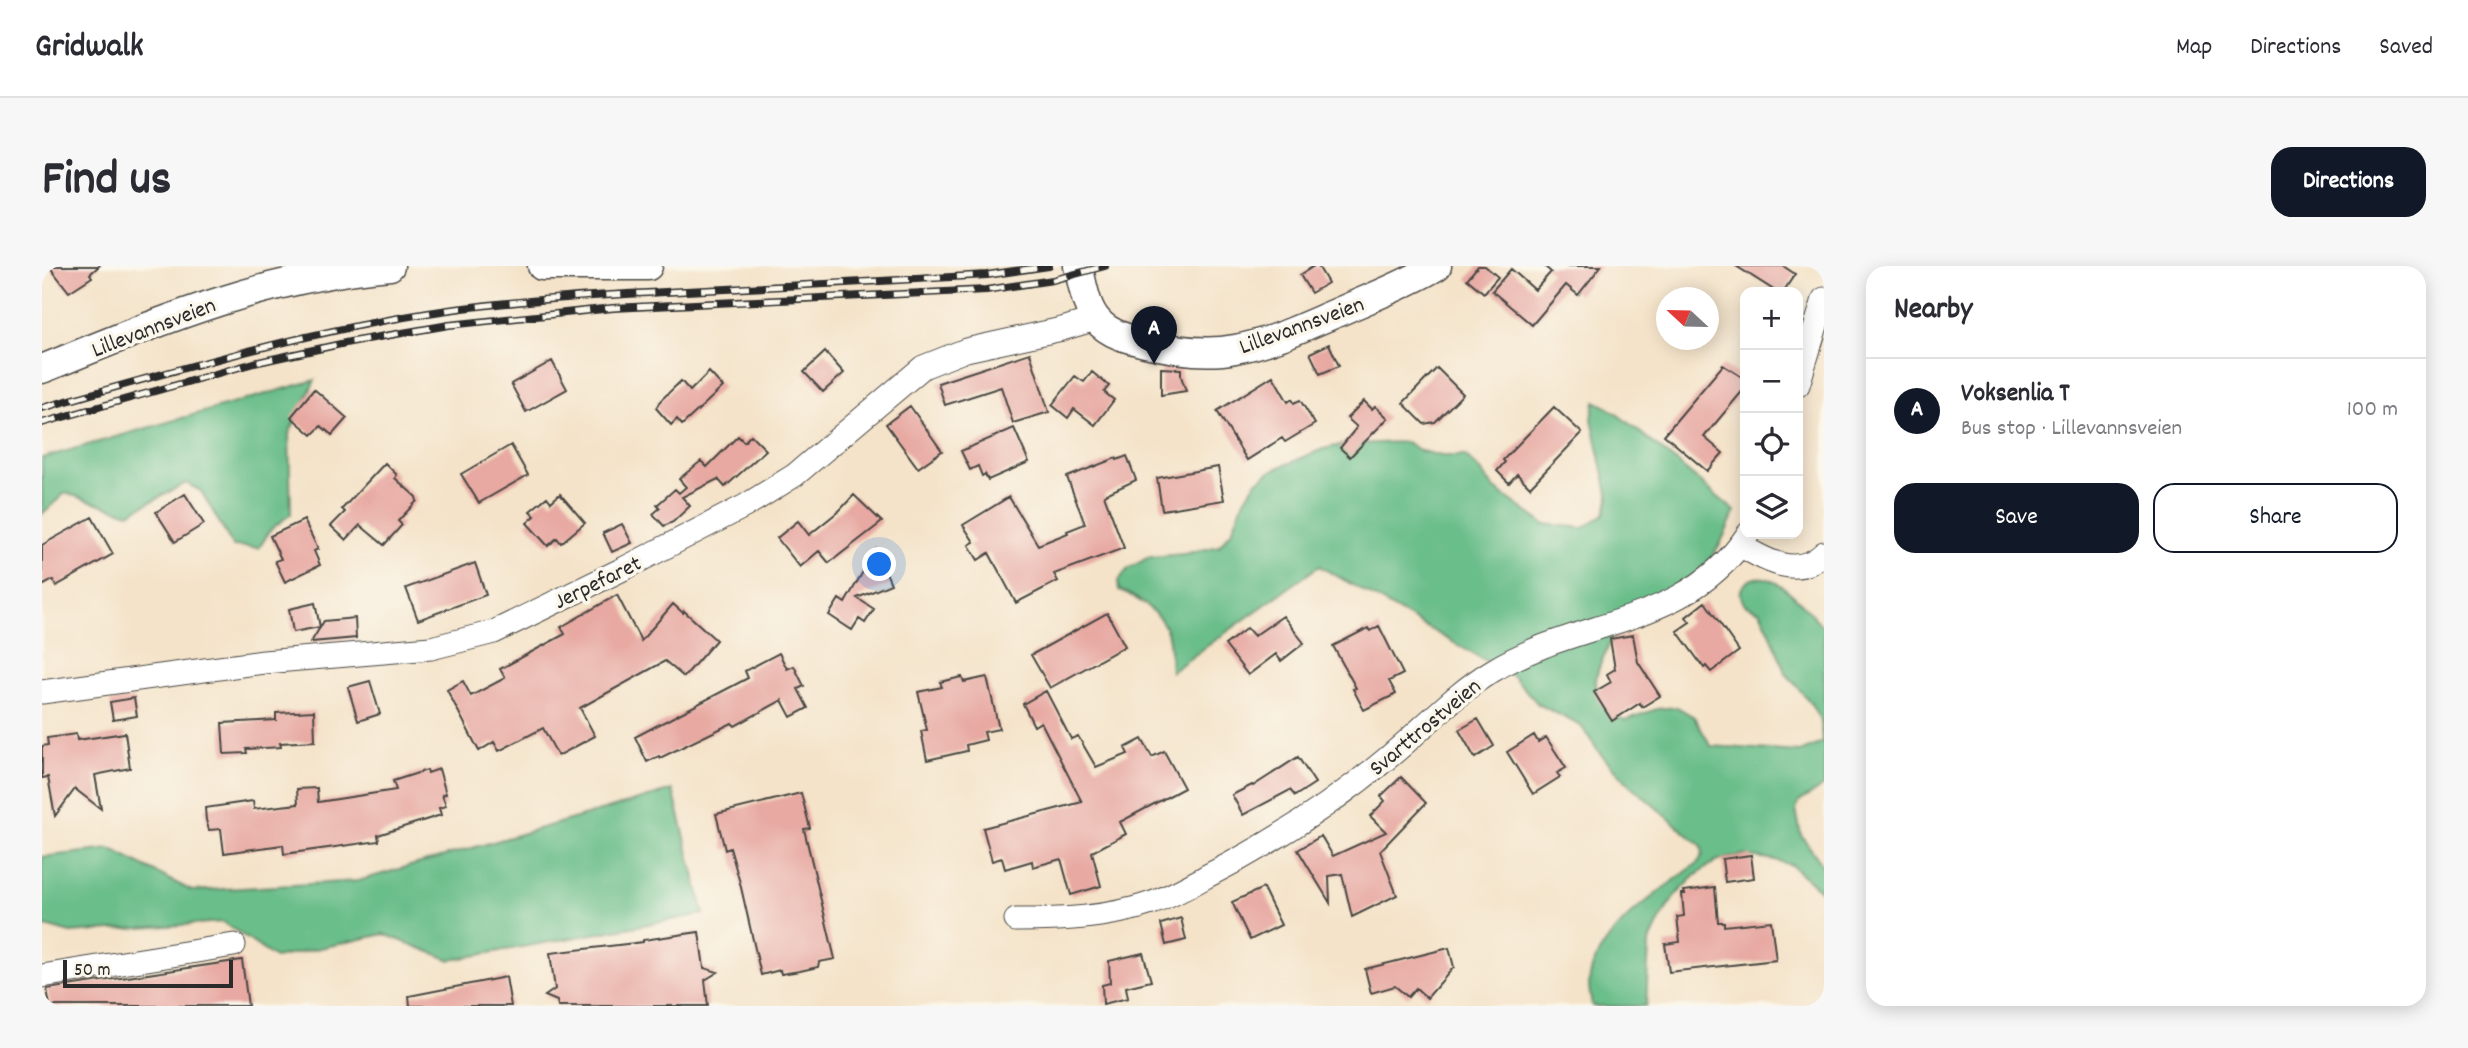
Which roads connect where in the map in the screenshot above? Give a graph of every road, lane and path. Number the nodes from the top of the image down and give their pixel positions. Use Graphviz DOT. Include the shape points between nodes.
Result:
graph roads {
  1 [pos="390,266"];
  2 [pos="542,266"];
  3 [pos="648,266"];
  4 [pos="1078,266"];
  5 [pos="1437,266"];
  6 [pos="1824,299"];
  7 [pos="1096,319"];
  8 [pos="1803,368"];
  9 [pos="42,369"];
  10 [pos="1744,540"];
  11 [pos="1824,553"];
  12 [pos="42,692"];
  13 [pos="1016,920"];
  14 [pos="234,945"];
  15 [pos="42,976"];
  1 -- 9 [label="street, Lillevannsveien" via="336,272 233,296"];
  2 -- 3 [label="street"];
  4 -- 7 [label="street"];
  5 -- 7 [label="street, Lillevannsveien" via="1296,330 1234,350 1153,345 1120,335"];
  6 -- 8 [label="street"];
  7 -- 12 [label="street, Jerpefaret" via="965,350 923,367 805,467 745,506 494,632 431,648 264,663"];
  10 -- 11 [label="street, Svarttrostveien" via="1765,560 1782,566 1806,565"];
  10 -- 13 [label="street, Svarttrostveien" via="1696,588 1672,601 1543,645 1489,672 1312,816 1240,860 1151,903 1065,920"];
  14 -- 15 [label="street"];
}
